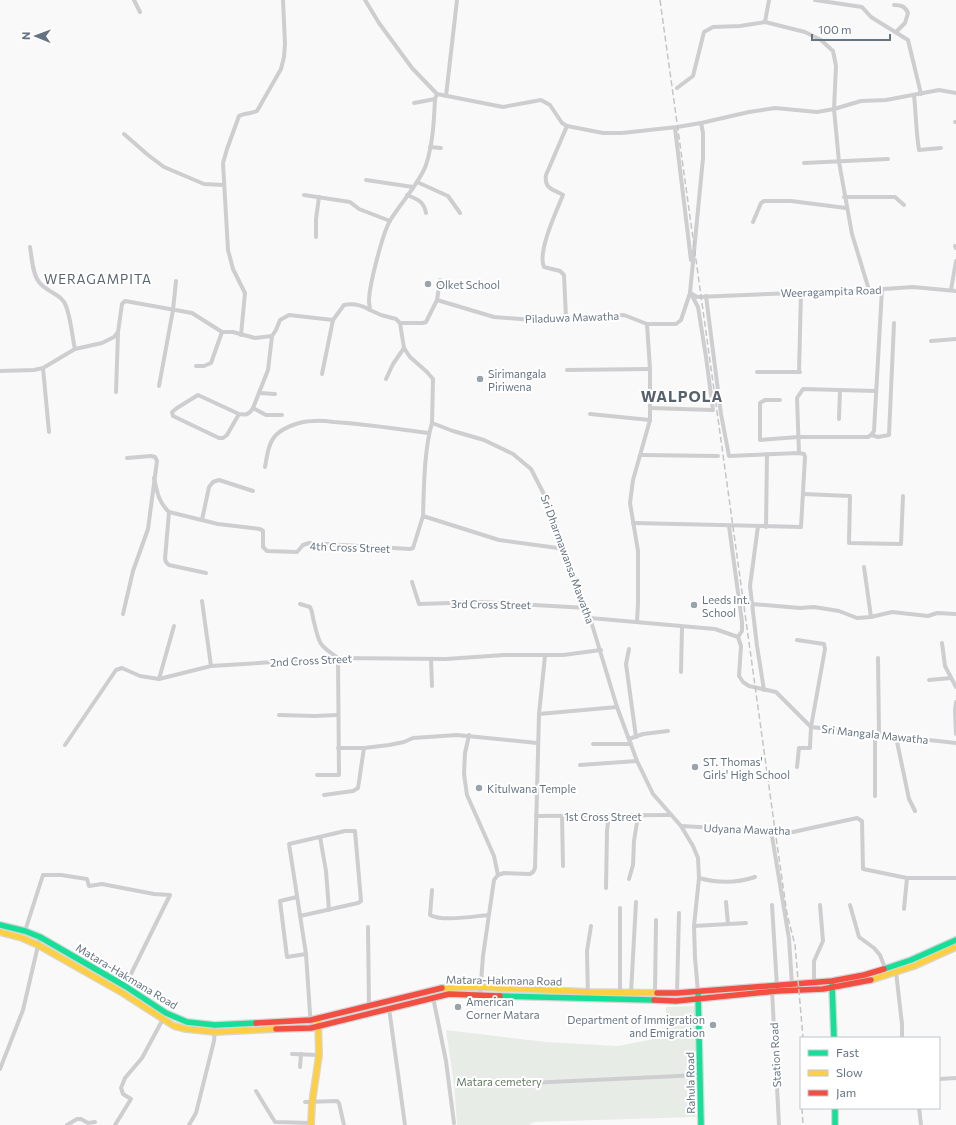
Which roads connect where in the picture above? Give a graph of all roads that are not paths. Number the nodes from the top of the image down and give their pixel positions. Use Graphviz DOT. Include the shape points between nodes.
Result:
graph roads {
  1 [pos="134,0"];
  2 [pos="283,0"];
  3 [pos="365,0"];
  4 [pos="457,0"];
  5 [pos="769,0"];
  6 [pos="815,0"];
  7 [pos="894,5"];
  8 [pos="140,12"];
  9 [pos="765,22"];
  10 [pos="896,32"];
  11 [pos="676,88"];
  12 [pos="956,92"];
  13 [pos="921,94"];
  14 [pos="914,95"];
  15 [pos="436,96"];
  16 [pos="446,96"];
  17 [pos="414,103"];
  18 [pos="834,110"];
  19 [pos="701,123"];
  20 [pos="567,126"];
  21 [pos="675,128"];
  22 [pos="124,134"];
  23 [pos="430,146"];
  24 [pos="441,148"];
  25 [pos="941,148"];
  26 [pos="888,159"];
  27 [pos="839,162"];
  28 [pos="804,163"];
  29 [pos="366,180"];
  30 [pos="417,182"];
  31 [pos="224,185"];
  32 [pos="413,187"];
  33 [pos="304,195"];
  34 [pos="407,195"];
  35 [pos="319,197"];
  36 [pos="844,198"];
  37 [pos="904,205"];
  38 [pos="846,208"];
  39 [pos="426,213"];
  40 [pos="460,213"];
  41 [pos="390,221"];
  42 [pos="753,222"];
  43 [pos="316,237"];
  44 [pos="30,247"];
  45 [pos="956,261"];
  46 [pos="440,280"];
  47 [pos="176,281"];
  48 [pos="882,289"];
  49 [pos="869,290"];
  50 [pos="954,290"];
  51 [pos="801,292"];
  52 [pos="690,293"];
  53 [pos="706,296"];
  54 [pos="437,300"];
  55 [pos="173,310"];
  56 [pos="370,310"];
  57 [pos="566,318"];
  58 [pos="333,320"];
  59 [pos="400,323"];
  60 [pos="894,323"];
  61 [pos="647,324"];
  62 [pos="118,332"];
  63 [pos="222,332"];
  64 [pos="241,335"];
  65 [pos="272,336"];
  66 [pos="956,339"];
  67 [pos="931,341"];
  68 [pos="404,348"];
  69 [pos="75,349"];
  70 [pos="196,366"];
  71 [pos="44,368"];
  72 [pos="650,369"];
  73 [pos="567,370"];
  74 [pos="0,371"];
  75 [pos="757,372"];
  76 [pos="322,374"];
  77 [pos="386,380"];
  78 [pos="159,386"];
  79 [pos="840,390"];
  80 [pos="876,391"];
  81 [pos="116,392"];
  82 [pos="259,393"];
  83 [pos="275,394"];
  84 [pos="780,400"];
  85 [pos="253,408"];
  86 [pos="650,408"];
  87 [pos="239,414"];
  88 [pos="590,414"];
  89 [pos="282,415"];
  90 [pos="839,419"];
  91 [pos="650,420"];
  92 [pos="432,423"];
  93 [pos="49,432"];
  94 [pos="429,433"];
  95 [pos="871,435"];
  96 [pos="798,437"];
  97 [pos="799,453"];
  98 [pos="767,454"];
  99 [pos="641,455"];
  100 [pos="718,456"];
  101 [pos="127,458"];
  102 [pos="265,467"];
  103 [pos="154,478"];
  104 [pos="253,492"];
  105 [pos="804,494"];
  106 [pos="902,496"];
  107 [pos="169,512"];
  108 [pos="424,516"];
  109 [pos="202,520"];
  110 [pos="633,523"];
  111 [pos="729,526"];
  112 [pos="758,526"];
  113 [pos="766,527"];
  114 [pos="564,549"];
  115 [pos="864,567"];
  116 [pos="206,573"];
  117 [pos="412,582"];
  118 [pos="202,601"];
  119 [pos="300,604"];
  120 [pos="752,604"];
  121 [pos="587,608"];
  122 [pos="123,614"];
  123 [pos="956,614"];
  124 [pos="871,617"];
  125 [pos="590,618"];
  126 [pos="637,622"];
  127 [pos="174,626"];
  128 [pos="682,627"];
  129 [pos="738,637"];
  130 [pos="797,640"];
  131 [pos="942,643"];
  132 [pos="629,649"];
  133 [pos="601,650"];
  134 [pos="545,656"];
  135 [pos="338,658"];
  136 [pos="878,658"];
  137 [pos="431,659"];
  138 [pos="211,666"];
  139 [pos="681,672"];
  140 [pos="951,678"];
  141 [pos="159,679"];
  142 [pos="929,680"];
  143 [pos="432,686"];
  144 [pos="956,687"];
  145 [pos="764,690"];
  146 [pos="956,702"];
  147 [pos="618,707"];
  148 [pos="539,714"];
  149 [pos="279,715"];
  150 [pos="337,715"];
  151 [pos="810,727"];
  152 [pos="668,731"];
  153 [pos="956,734"];
  154 [pos="469,735"];
  155 [pos="877,735"];
  156 [pos="636,737"];
  157 [pos="896,737"];
  158 [pos="630,741"];
  159 [pos="537,743"];
  160 [pos="956,743"];
  161 [pos="593,744"];
  162 [pos="65,745"];
  163 [pos="338,748"];
  164 [pos="364,748"];
  165 [pos="637,761"];
  166 [pos="580,765"];
  167 [pos="797,767"];
  168 [pos="317,775"];
  169 [pos="324,795"];
  170 [pos="875,796"];
  171 [pos="915,811"];
  172 [pos="671,815"];
  173 [pos="536,816"];
  174 [pos="562,816"];
  175 [pos="609,816"];
  176 [pos="638,816"];
  177 [pos="681,826"];
  178 [pos="771,830"];
  179 [pos="320,837"];
  180 [pos="563,866"];
  181 [pos="498,875"];
  182 [pos="755,877"];
  183 [pos="699,878"];
  184 [pos="907,878"];
  185 [pos="956,878"];
  186 [pos="629,879"];
  187 [pos="606,888"];
  188 [pos="432,890"];
  189 [pos="298,897"];
  190 [pos="636,902"];
  191 [pos="726,902"];
  192 [pos="772,905"];
  193 [pos="820,905"];
  194 [pos="850,905"];
  195 [pos="620,908"];
  196 [pos="904,909"];
  197 [pos="329,910"];
  198 [pos="679,913"];
  199 [pos="489,915"];
  200 [pos="300,916"];
  201 [pos="656,920"];
  202 [pos="746,923"];
  203 [pos="728,924"];
  204 [pos="0,925"];
  205 [pos="591,926"];
  206 [pos="694,926"];
  207 [pos="368,927"];
  208 [pos="24,931"];
  209 [pos="0,932"];
  210 [pos="40,937"];
  211 [pos="956,940"];
  212 [pos="38,945"];
  213 [pos="956,947"];
  214 [pos="306,954"];
  215 [pos="885,968"];
  216 [pos="896,972"];
  217 [pos="832,981"];
  218 [pos="814,982"];
  219 [pos="774,985"];
  220 [pos="792,985"];
  221 [pos="125,986"];
  222 [pos="480,987"];
  223 [pos="832,988"];
  224 [pos="588,992"];
  225 [pos="698,992"];
  226 [pos="775,992"];
  227 [pos="620,993"];
  228 [pos="630,993"];
  229 [pos="654,993"];
  230 [pos="677,993"];
  231 [pos="480,995"];
  232 [pos="433,997"];
  233 [pos="588,1000"];
  234 [pos="698,1000"];
  235 [pos="370,1006"];
  236 [pos="389,1008"];
  237 [pos="318,1018"];
  238 [pos="163,1019"];
  239 [pos="311,1020"];
  240 [pos="216,1025"];
  241 [pos="318,1026"];
  242 [pos="311,1028"];
  243 [pos="215,1032"];
  244 [pos="834,1037"];
  245 [pos="902,1037"];
  246 [pos="292,1054"];
  247 [pos="301,1054"];
  248 [pos="319,1055"];
  249 [pos="300,1067"];
  250 [pos="0,1069"];
  251 [pos="700,1075"];
  252 [pos="956,1078"];
  253 [pos="940,1079"];
  254 [pos="467,1086"];
  255 [pos="256,1091"];
  256 [pos="305,1102"];
  257 [pos="312,1103"];
  258 [pos="835,1109"];
  259 [pos="919,1109"];
  260 [pos="95,1122"];
  261 [pos="454,1123"];
  262 [pos="311,1124"];
  263 [pos="67,1125"];
  264 [pos="115,1125"];
  265 [pos="189,1125"];
  266 [pos="344,1125"];
  267 [pos="404,1125"];
  268 [pos="701,1125"];
  269 [pos="779,1125"];
  270 [pos="835,1125"];
  271 [pos="921,1125"];
  1 -- 8 [label="street"];
  2 -- 31 [label="street" via="285,44 281,69 257,111 239,116 223,163"];
  3 -- 15 [label="street" via="412,68"];
  4 -- 16 [label="street"];
  5 -- 9 [label="street"];
  6 -- 10 [label="street" via="862,7 871,17"];
  7 -- 10 [label="street" via="902,5 908,13 906,23"];
  9 -- 11 [label="street" via="713,27 704,32 693,76"];
  9 -- 18 [label="street" via="805,32 821,40 833,51 836,66"];
  10 -- 13 [label="street" via="908,40"];
  12 -- 13 [label="street" via="939,90"];
  13 -- 14 [label="street"];
  14 -- 18 [label="street" via="861,101"];
  14 -- 25 [label="street" via="919,150"];
  15 -- 16 [label="street"];
  15 -- 17 [label="street"];
  15 -- 23 [label="street" via="434,130"];
  16 -- 20 [label="street" via="503,107 541,100 550,105 562,124"];
  18 -- 19 [label="street" via="817,112 775,108"];
  18 -- 27 [label="street"];
  19 -- 21 [label="street"];
  19 -- 52 [label="street" via="703,158"];
  20 -- 21 [label="street" via="603,133"];
  20 -- 57 [label="street" via="546,175 547,186 563,195 544,246 542,263 544,267 560,271 564,275"];
  21 -- 52 [label="street" via="692,264"];
  22 -- 31 [label="street" via="164,167 204,184"];
  23 -- 24 [label="street"];
  23 -- 30 [label="street" via="426,166"];
  26 -- 27 [label="street"];
  27 -- 28 [label="street"];
  27 -- 36 [label="street"];
  29 -- 32 [label="street"];
  30 -- 32 [label="street"];
  30 -- 40 [label="street" via="448,196"];
  31 -- 64 [label="street" via="228,250 233,269 245,293"];
  32 -- 34 [label="street"];
  33 -- 35 [label="street"];
  34 -- 39 [label="street" via="422,202"];
  34 -- 41 [label="street"];
  35 -- 41 [label="street" via="350,202 359,209"];
  35 -- 43 [label="street"];
  36 -- 37 [label="street" via="895,197"];
  36 -- 38 [label="street"];
  38 -- 42 [label="street" via="764,201"];
  38 -- 49 [label="street"];
  41 -- 56 [label="street" via="371,286"];
  44 -- 69 [label="street" via="34,271 39,282 66,305"];
  45 -- 50 [label="street"];
  46 -- 54 [label="street"];
  47 -- 55 [label="street"];
  48 -- 49 [label="street, Weeragampita Road"];
  48 -- 50 [label="street, Weeragampita Road" via="913,287"];
  48 -- 80 [label="street"];
  49 -- 51 [label="street, Weeragampita Road"];
  51 -- 53 [label="street, Weeragampita Road"];
  51 -- 75 [label="street" via="800,372"];
  52 -- 53 [label="street, Weeragampita Road" via="697,297"];
  52 -- 61 [label="street, Piladuwa Mawatha" via="681,320 676,324"];
  52 -- 86 [label="street" via="698,307 713,410"];
  53 -- 98 [label="street" via="729,456"];
  54 -- 57 [label="street, Piladuwa Mawatha" via="494,317 533,320"];
  54 -- 59 [label="street" via="423,324"];
  55 -- 62 [label="street" via="124,301"];
  55 -- 63 [label="street" via="192,313"];
  55 -- 78 [label="street"];
  56 -- 58 [label="street" via="350,304 344,305"];
  56 -- 59 [label="street" via="396,319"];
  57 -- 61 [label="street, Piladuwa Mawatha" via="624,315"];
  58 -- 65 [label="street" via="289,315 280,320"];
  58 -- 76 [label="street"];
  59 -- 68 [label="street"];
  60 -- 95 [label="street" via="889,436"];
  61 -- 72 [label="street"];
  62 -- 69 [label="street" via="102,343"];
  62 -- 81 [label="street"];
  63 -- 64 [label="street"];
  63 -- 70 [label="street" via="211,363"];
  64 -- 65 [label="street" via="255,338"];
  65 -- 82 [label="street" via="268,370"];
  66 -- 67 [label="street"];
  68 -- 77 [label="street"];
  68 -- 92 [label="street" via="433,379"];
  69 -- 71 [label="street"];
  71 -- 74 [label="street"];
  71 -- 93 [label="street"];
  72 -- 73 [label="street"];
  72 -- 86 [label="street"];
  79 -- 80 [label="street"];
  79 -- 90 [label="street"];
  79 -- 96 [label="street" via="803,389 797,398"];
  80 -- 95 [label="street" via="874,431"];
  82 -- 83 [label="street"];
  82 -- 85 [label="street"];
  84 -- 96 [label="street" via="765,400 760,403 760,440"];
  85 -- 87 [label="street" via="247,415"];
  85 -- 89 [label="street" via="266,415"];
  86 -- 91 [label="street"];
  87 -- 87 [label="street" via="198,395 172,412 173,416 219,438 227,435"];
  88 -- 91 [label="street"];
  91 -- 99 [label="street"];
  92 -- 94 [label="street"];
  92 -- 114 [label="street, Sri Dharmawansa Mawatha" via="484,440 513,454 531,468 550,506"];
  94 -- 102 [label="street" via="346,422 301,423 275,436"];
  94 -- 108 [label="street"];
  95 -- 96 [label="street"];
  96 -- 97 [label="street"];
  97 -- 98 [label="street"];
  97 -- 105 [label="street" via="805,457"];
  98 -- 113 [label="street"];
  99 -- 100 [label="street"];
  99 -- 110 [label="street" via="630,494"];
  101 -- 103 [label="street" via="156,457"];
  103 -- 107 [label="street" via="159,498"];
  103 -- 122 [label="street" via="148,528 133,571"];
  104 -- 109 [label="street" via="219,480 213,482 209,487"];
  105 -- 106 [label="street" via="850,496 849,542 901,544"];
  105 -- 113 [label="street" via="801,527"];
  107 -- 109 [label="street, 4th Cross Street"];
  107 -- 116 [label="street" via="166,562"];
  108 -- 109 [label="street, 4th Cross Street" via="413,548 410,549 309,543 303,545 298,552 265,550 263,530"];
  108 -- 114 [label="street" via="499,540"];
  110 -- 111 [label="street"];
  110 -- 126 [label="street" via="638,551"];
  111 -- 112 [label="street"];
  111 -- 129 [label="street, Sri Mangala Mawatha" via="742,622 742,631"];
  112 -- 113 [label="street"];
  112 -- 120 [label="street" via="750,586"];
  114 -- 121 [label="street, Sri Dharmawansa Mawatha"];
  115 -- 124 [label="street"];
  117 -- 121 [label="street, 3rd Cross Street" via="419,604 481,602"];
  118 -- 138 [label="street"];
  119 -- 135 [label="street" via="310,607 313,611 313,620 322,647"];
  120 -- 124 [label="street" via="814,607 839,611 857,618"];
  120 -- 145 [label="street"];
  121 -- 125 [label="street, Sri Dharmawansa Mawatha"];
  123 -- 124 [label="street" via="937,613 928,616 892,612"];
  125 -- 126 [label="street"];
  125 -- 133 [label="street, Sri Dharmawansa Mawatha"];
  126 -- 128 [label="street"];
  127 -- 141 [label="street"];
  128 -- 129 [label="street" via="715,629"];
  128 -- 139 [label="street"];
  129 -- 145 [label="street, Sri Mangala Mawatha" via="741,646 739,676 749,686"];
  130 -- 151 [label="street" via="824,644 825,649"];
  131 -- 140 [label="street" via="945,666"];
  132 -- 156 [label="street" via="626,664"];
  133 -- 134 [label="street, 2nd Cross Street"];
  133 -- 147 [label="street, Sri Dharmawansa Mawatha"];
  134 -- 137 [label="street, 2nd Cross Street" via="504,655"];
  134 -- 148 [label="street"];
  135 -- 137 [label="street, 2nd Cross Street"];
  135 -- 138 [label="street, 2nd Cross Street"];
  135 -- 150 [label="street"];
  136 -- 155 [label="street"];
  137 -- 143 [label="street"];
  138 -- 141 [label="street, 2nd Cross Street"];
  140 -- 142 [label="street"];
  140 -- 144 [label="street"];
  141 -- 162 [label="street, 2nd Cross Street" via="149,679 122,668 116,670"];
  145 -- 151 [label="street, Sri Mangala Mawatha" via="776,692"];
  146 -- 153 [label="street"];
  147 -- 148 [label="street"];
  147 -- 158 [label="street, Sri Dharmawansa Mawatha"];
  148 -- 159 [label="street"];
  149 -- 150 [label="street"];
  150 -- 163 [label="street"];
  151 -- 155 [label="street, Sri Mangala Mawatha"];
  151 -- 167 [label="street" via="810,748 799,748"];
  152 -- 156 [label="street"];
  154 -- 159 [label="street"];
  154 -- 164 [label="street" via="413,738 404,742"];
  154 -- 181 [label="street" via="464,774 467,794 494,856"];
  155 -- 157 [label="street, Sri Mangala Mawatha"];
  155 -- 170 [label="street"];
  156 -- 158 [label="street"];
  157 -- 160 [label="street, Sri Mangala Mawatha"];
  157 -- 171 [label="street" via="909,799"];
  158 -- 161 [label="street"];
  158 -- 165 [label="street, Sri Dharmawansa Mawatha"];
  159 -- 173 [label="street"];
  163 -- 164 [label="street"];
  163 -- 168 [label="street" via="339,775"];
  164 -- 169 [label="street" via="358,788"];
  165 -- 166 [label="street"];
  165 -- 172 [label="street, Sri Dharmawansa Mawatha" via="653,794"];
  172 -- 176 [label="street, 1st Cross Street"];
  172 -- 177 [label="street, Sri Dharmawansa Mawatha"];
  173 -- 174 [label="street, 1st Cross Street"];
  173 -- 181 [label="street" via="533,872"];
  174 -- 175 [label="street, 1st Cross Street"];
  174 -- 180 [label="street"];
  175 -- 176 [label="street, 1st Cross Street"];
  175 -- 187 [label="street"];
  176 -- 186 [label="street"];
  177 -- 178 [label="street, Udyana Mawatha"];
  177 -- 183 [label="street, Sri Dharmawansa Mawatha" via="698,858"];
  178 -- 184 [label="street, Udyana Mawatha" via="793,832 857,818 862,821 863,869"];
  178 -- 220 [label="street" via="789,939"];
  179 -- 189 [label="street" via="289,844"];
  179 -- 197 [label="street"];
  179 -- 197 [label="street" via="355,831 361,901"];
  181 -- 199 [label="street" via="494,880"];
  182 -- 183 [label="street" via="747,880 714,882"];
  183 -- 206 [label="street, Sri Dharmawansa Mawatha"];
  184 -- 185 [label="street, Udyana Mawatha"];
  184 -- 196 [label="street"];
  188 -- 199 [label="street" via="430,915 435,918"];
  189 -- 200 [label="street"];
  189 -- 214 [label="street" via="280,900 287,957"];
  190 -- 228 [label="street"];
  191 -- 203 [label="street"];
  192 -- 219 [label="street, Station Road" via="776,961"];
  193 -- 218 [label="street" via="823,941 814,962"];
  194 -- 215 [label="street" via="859,937 877,951"];
  195 -- 227 [label="street"];
  197 -- 200 [label="street"];
  198 -- 230 [label="street"];
  199 -- 222 [label="street"];
  200 -- 214 [label="street"];
  201 -- 229 [label="street"];
  202 -- 203 [label="street"];
  203 -- 206 [label="street"];
  204 -- 208 [label="main road, Matara-Hakmana Road"];
  205 -- 224 [label="street" via="586,971"];
  206 -- 225 [label="street, Sri Dharmawansa Mawatha"];
  207 -- 235 [label="street"];
  208 -- 210 [label="main road, Matara-Hakmana Road"];
  208 -- 221 [label="street" via="43,875 87,879 89,886 102,884 148,894 170,895"];
  209 -- 212 [label="main road, Matara-Hakmana Road"];
  210 -- 212 [label="street"];
  210 -- 221 [label="main road, Matara-Hakmana Road"];
  211 -- 215 [label="main road, Matara-Hakmana Road" via="934,951"];
  212 -- 238 [label="main road, Matara-Hakmana Road"];
  212 -- 250 [label="street" via="24,1010"];
  213 -- 216 [label="main road, Matara-Hakmana Road"];
  214 -- 239 [label="street"];
  215 -- 217 [label="main road, Matara-Hakmana Road"];
  216 -- 223 [label="main road, Matara-Hakmana Road"];
  216 -- 245 [label="street"];
  217 -- 218 [label="main road, Matara-Hakmana Road"];
  217 -- 223 [label="main road"];
  218 -- 220 [label="main road, Matara-Hakmana Road"];
  219 -- 220 [label="main road, Matara-Hakmana Road"];
  219 -- 225 [label="main road, Matara-Hakmana Road"];
  219 -- 226 [label="street, Station Road"];
  221 -- 240 [label="main road, Matara-Hakmana Road" via="178,1019"];
  222 -- 224 [label="main road, Matara-Hakmana Road"];
  222 -- 231 [label="street"];
  222 -- 235 [label="main road, Matara-Hakmana Road" via="448,987"];
  223 -- 226 [label="main road, Matara-Hakmana Road"];
  223 -- 244 [label="main road"];
  224 -- 227 [label="main road, Matara-Hakmana Road"];
  224 -- 233 [label="street"];
  225 -- 230 [label="main road, Matara-Hakmana Road"];
  225 -- 234 [label="main road, Rahula Road"];
  226 -- 234 [label="main road, Matara-Hakmana Road"];
  226 -- 269 [label="street, Station Road"];
  227 -- 228 [label="main road, Matara-Hakmana Road"];
  228 -- 229 [label="main road, Matara-Hakmana Road"];
  229 -- 230 [label="main road, Matara-Hakmana Road"];
  231 -- 232 [label="main road, Matara-Hakmana Road" via="449,994"];
  231 -- 233 [label="main road, Matara-Hakmana Road"];
  232 -- 236 [label="main road, Matara-Hakmana Road"];
  232 -- 261 [label="street" via="446,1061"];
  233 -- 234 [label="main road, Matara-Hakmana Road"];
  234 -- 251 [label="main road, Rahula Road"];
  235 -- 237 [label="main road, Matara-Hakmana Road"];
  236 -- 241 [label="main road, Matara-Hakmana Road"];
  236 -- 267 [label="street"];
  237 -- 239 [label="main road, Matara-Hakmana Road"];
  237 -- 241 [label="main road"];
  238 -- 243 [label="main road, Matara-Hakmana Road" via="174,1026 186,1029"];
  238 -- 264 [label="street" via="142,1058 125,1078 121,1088 123,1094 131,1099"];
  239 -- 240 [label="main road, Matara-Hakmana Road"];
  239 -- 242 [label="street"];
  240 -- 243 [label="street"];
  241 -- 242 [label="main road, Matara-Hakmana Road"];
  241 -- 248 [label="main road"];
  242 -- 243 [label="main road, Matara-Hakmana Road"];
  243 -- 265 [label="street" via="196,1113"];
  246 -- 247 [label="street"];
  247 -- 248 [label="street"];
  247 -- 249 [label="street"];
  248 -- 257 [label="main road"];
  251 -- 254 [label="street"];
  251 -- 268 [label="main road, Rahula Road"];
  252 -- 253 [label="street"];
  255 -- 262 [label="street" via="274,1122"];
  256 -- 257 [label="street"];
  257 -- 262 [label="main road"];
  257 -- 266 [label="street" via="339,1102"];
  258 -- 270 [label="main road"];
  259 -- 271 [label="street"];
  260 -- 263 [label="street" via="88,1124 77,1119"];
}
